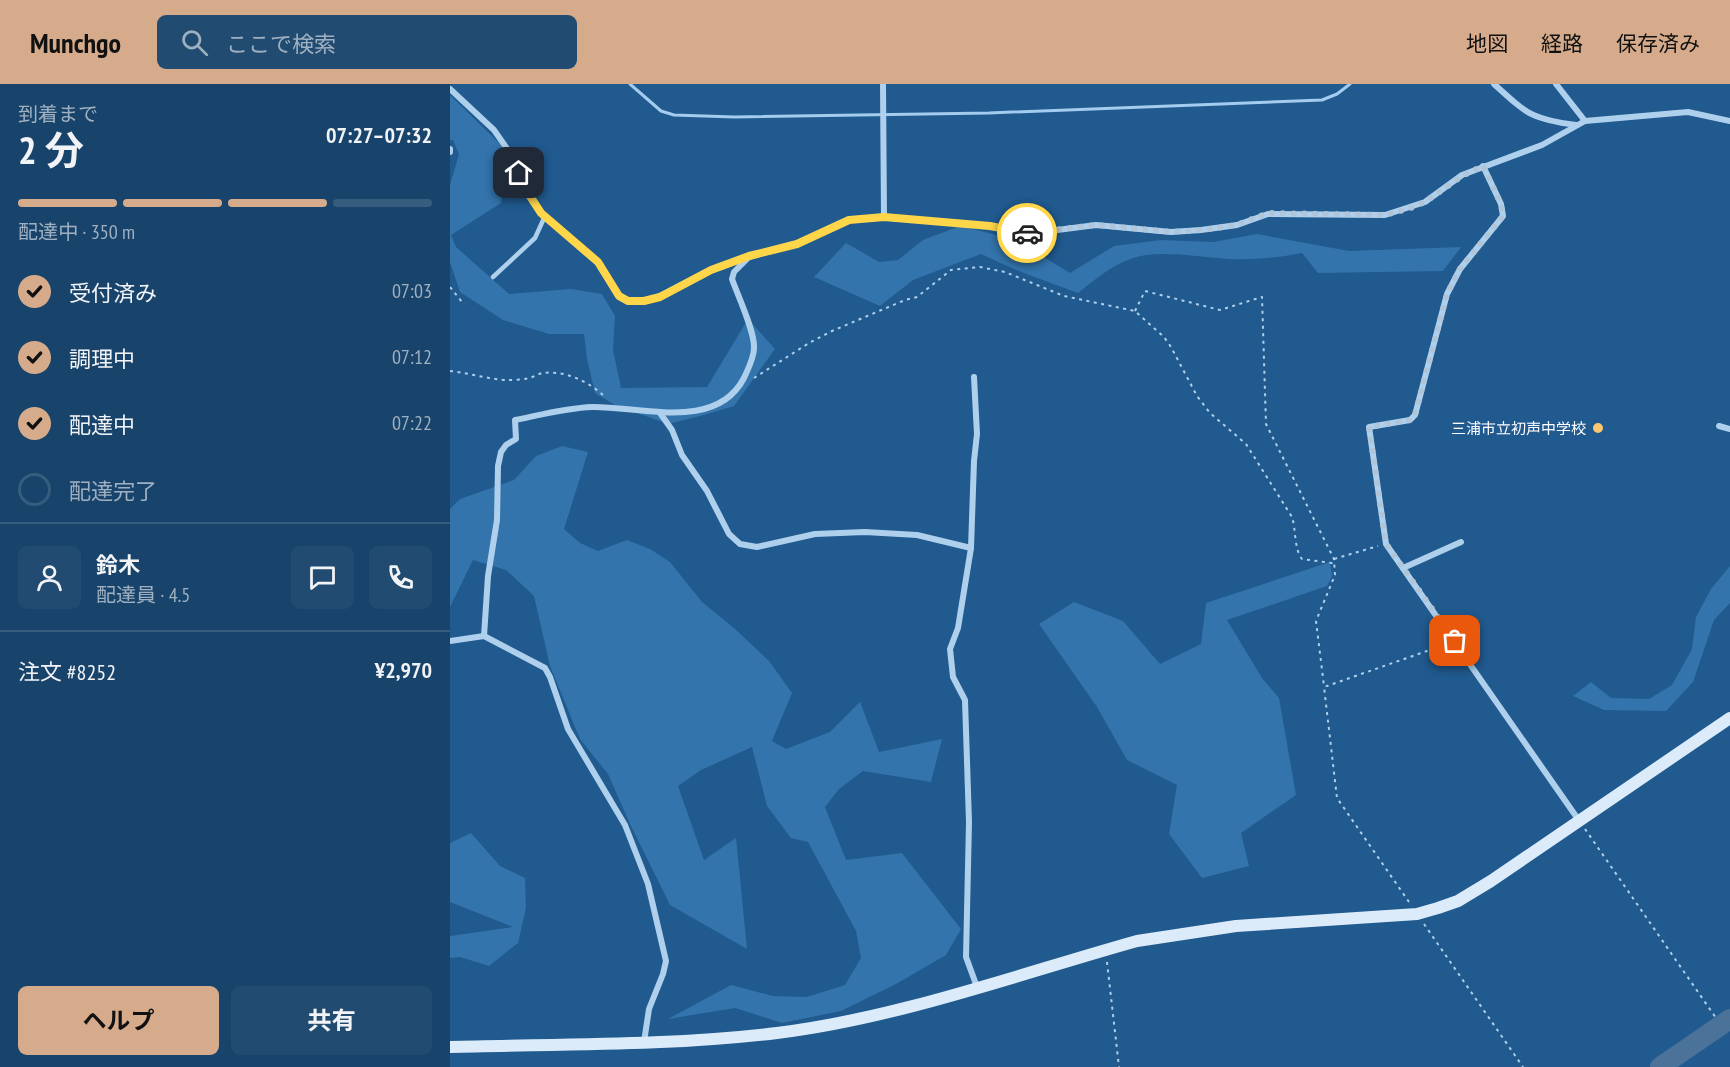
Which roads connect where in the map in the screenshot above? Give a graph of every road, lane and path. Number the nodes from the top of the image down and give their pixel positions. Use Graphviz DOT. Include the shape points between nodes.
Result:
graph roads {
  1 [pos="883,84"];
  2 [pos="1494,84"];
  3 [pos="1556,84"];
  4 [pos="450,89"];
  5 [pos="1730,120"];
  6 [pos="1585,121"];
  7 [pos="1577,125"];
  8 [pos="1483,166"];
  9 [pos="545,216"];
  10 [pos="884,217"];
  11 [pos="749,256"];
  12 [pos="493,277"];
  13 [pos="450,286"];
  14 [pos="462,302"];
  15 [pos="1135,311"];
  16 [pos="450,371"];
  17 [pos="974,377"];
  18 [pos="737,389"];
  19 [pos="614,408"];
  20 [pos="660,413"];
  21 [pos="1719,426"];
  22 [pos="1730,429"];
  23 [pos="1461,542"];
  24 [pos="1386,544"];
  25 [pos="971,548"];
  26 [pos="1334,559"];
  27 [pos="1403,568"];
  28 [pos="484,636"];
  29 [pos="450,641"];
  30 [pos="1455,641"];
  31 [pos="1324,687"];
  32 [pos="1730,718"];
  33 [pos="1580,822"];
  34 [pos="1417,914"];
  35 [pos="1105,950"];
  36 [pos="977,987"];
  37 [pos="1716,1018"];
  38 [pos="644,1042"];
  39 [pos="450,1047"];
  40 [pos="1119,1067"];
  41 [pos="1523,1067"];
  1 -- 10 [label="street"];
  2 -- 7 [label="street" via="1536,118"];
  3 -- 6 [label="street"];
  4 -- 9 [label="street" via="494,130 526,190"];
  5 -- 6 [label="street" via="1688,112"];
  6 -- 7 [label="street"];
  7 -- 8 [label="street" via="1542,145"];
  8 -- 10 [label="street" via="1425,202 1385,215 1268,213 1237,225 1202,230 1171,232 1096,225 1034,233"];
  8 -- 24 [label="street" via="1503,216 1460,269 1447,294 1415,415 1410,420 1369,427"];
  9 -- 11 [label="street" via="598,262 619,296 628,301 660,297 711,270"];
  9 -- 12 [label="lane" via="535,238"];
  10 -- 11 [label="street" via="849,220 797,244"];
  11 -- 18 [label="street" via="732,276 754,347"];
  13 -- 14 [label="path"];
  15 -- 18 [label="path" via="1064,296 990,268 951,270 918,297 832,331"];
  15 -- 26 [label="path" via="1171,346 1210,413 1254,454 1292,517 1302,559"];
  15 -- 26 [label="path" via="1146,291 1220,310 1262,297 1266,424"];
  16 -- 19 [label="path" via="510,380 561,373 601,393"];
  17 -- 25 [label="street" via="977,434"];
  18 -- 20 [label="street" via="714,406"];
  19 -- 20 [label="street"];
  19 -- 28 [label="street" via="515,420 516,439 501,452 498,465 497,520"];
  20 -- 25 [label="street" via="729,534 740,544 758,547 814,534 865,532 917,535"];
  21 -- 22 [label="street"];
  23 -- 27 [label="street"];
  24 -- 26 [label="path"];
  24 -- 27 [label="street"];
  25 -- 36 [label="street" via="958,628 950,649 953,677 965,700 969,822 966,957"];
  26 -- 31 [label="path" via="1335,575 1316,621"];
  27 -- 30 [label="street"];
  28 -- 29 [label="street"];
  28 -- 38 [label="street" via="545,668 568,729 625,825 648,885 666,961 649,1009"];
  30 -- 31 [label="path"];
  30 -- 33 [label="street"];
  31 -- 34 [label="path" via="1337,798"];
  32 -- 33 [label="street"];
  33 -- 34 [label="street" via="1474,892"];
  33 -- 37 [label="path"];
  34 -- 35 [label="street" via="1236,926 1179,933"];
  34 -- 41 [label="path"];
  35 -- 36 [label="street"];
  35 -- 40 [label="path"];
  36 -- 38 [label="street" via="884,1013 809,1028"];
  38 -- 39 [label="street"];
}
